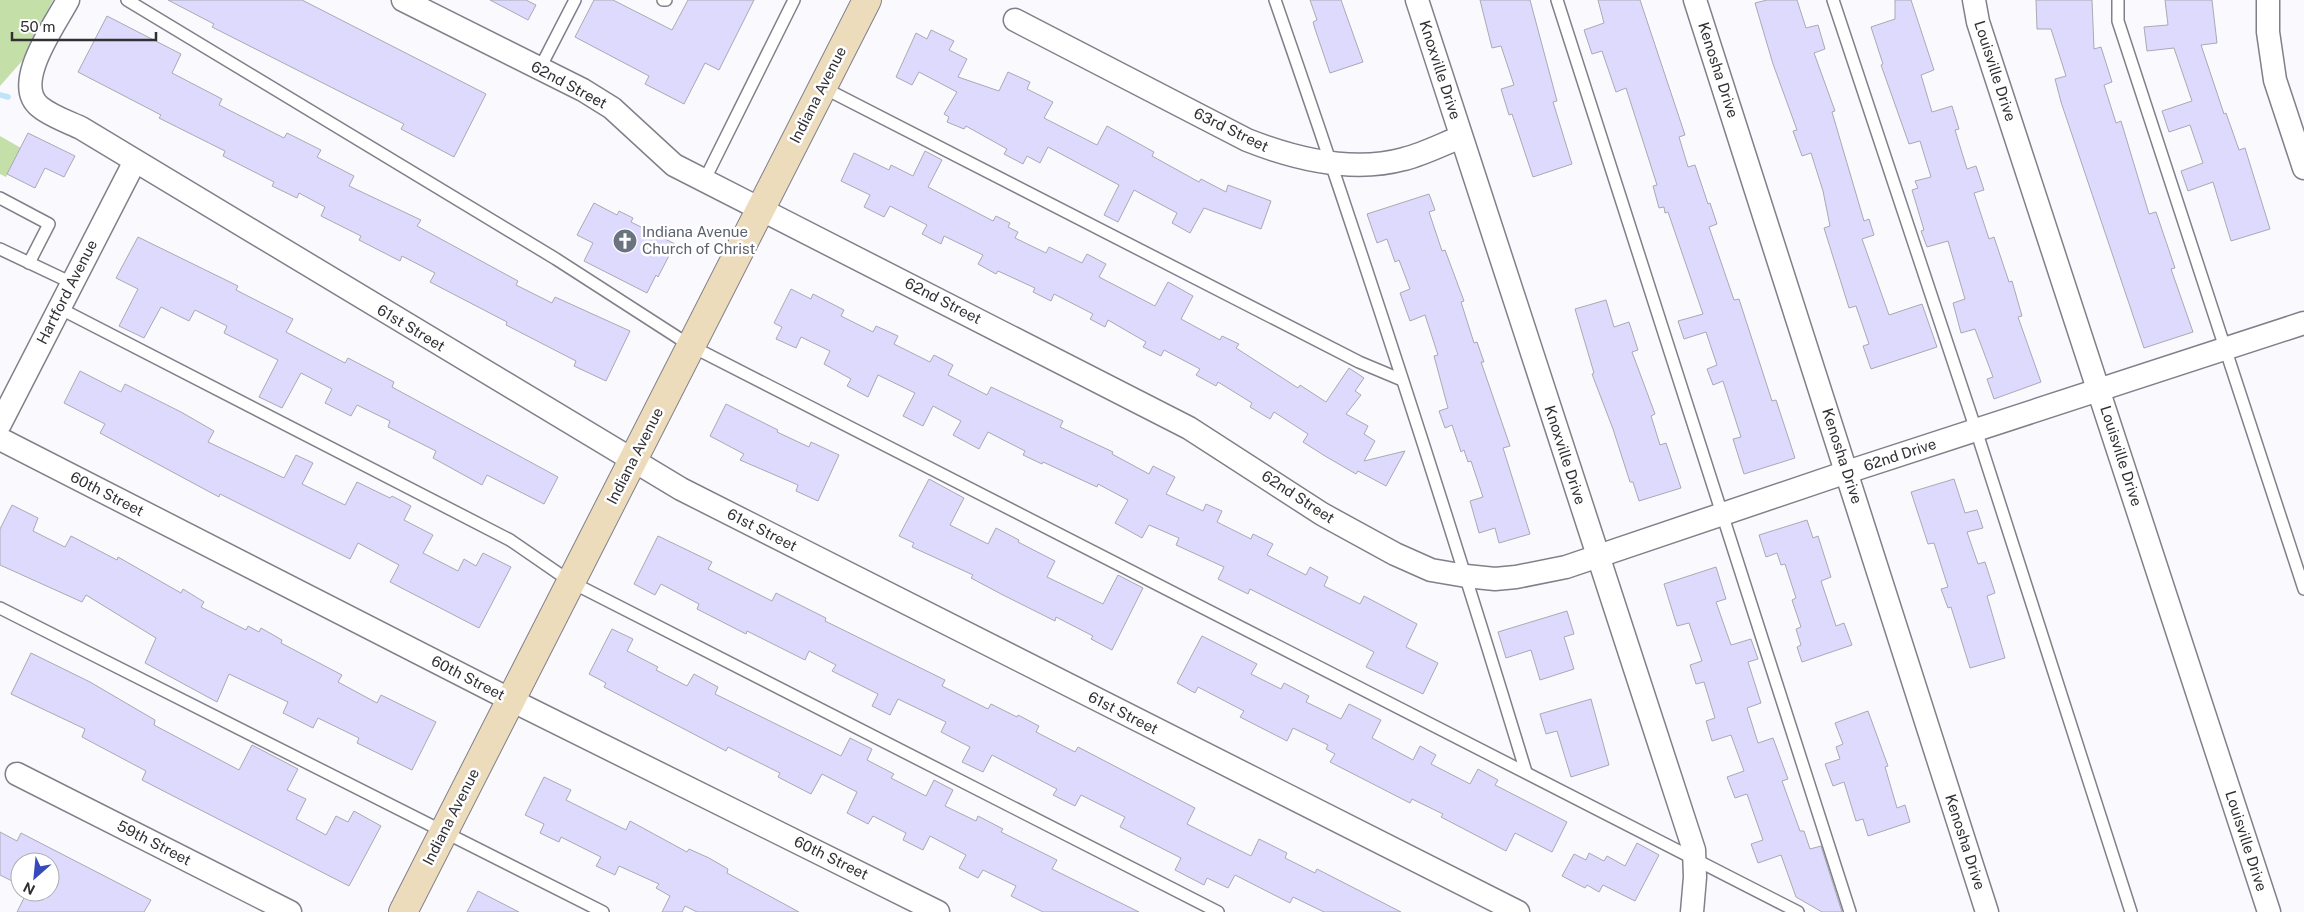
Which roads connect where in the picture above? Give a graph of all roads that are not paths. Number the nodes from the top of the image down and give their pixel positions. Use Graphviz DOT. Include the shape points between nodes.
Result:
graph roads {
  1 [pos="68,0"];
  2 [pos="127,0"];
  3 [pos="403,0"];
  4 [pos="575,0"];
  5 [pos="794,0"];
  6 [pos="866,0"];
  7 [pos="1275,0"];
  8 [pos="1418,0"];
  9 [pos="1557,0"];
  10 [pos="1695,0"];
  11 [pos="1833,0"];
  12 [pos="1974,0"];
  13 [pos="2118,0"];
  14 [pos="2268,0"];
  15 [pos="1016,20"];
  16 [pos="540,68"];
  17 [pos="822,87"];
  18 [pos="1461,137"];
  19 [pos="134,161"];
  20 [pos="1331,162"];
  21 [pos="2304,168"];
  22 [pos="704,181"];
  23 [pos="0,198"];
  24 [pos="760,210"];
  25 [pos="0,250"];
  26 [pos="29,263"];
  27 [pos="72,284"];
  28 [pos="59,308"];
  29 [pos="2304,323"];
  30 [pos="691,346"];
  31 [pos="2225,349"];
  32 [pos="1402,380"];
  33 [pos="2100,390"];
  34 [pos="0,424"];
  35 [pos="1976,430"];
  36 [pos="0,439"];
  37 [pos="633,460"];
  38 [pos="1847,472"];
  39 [pos="1722,514"];
  40 [pos="1598,556"];
  41 [pos="1466,576"];
  42 [pos="1495,579"];
  43 [pos="571,582"];
  44 [pos="2304,589"];
  45 [pos="0,608"];
  46 [pos="511,700"];
  47 [pos="1526,772"];
  48 [pos="18,774"];
  49 [pos="444,831"];
  50 [pos="1695,859"];
  51 [pos="290,912"];
  52 [pos="403,912"];
  53 [pos="603,912"];
  54 [pos="938,912"];
  55 [pos="1218,912"];
  56 [pos="1518,912"];
  57 [pos="1692,912"];
  58 [pos="1798,912"];
  59 [pos="1850,912"];
  60 [pos="1987,912"];
  61 [pos="2131,912"];
  62 [pos="2269,912"];
  1 -- 19 [label="street, 61st Street" via="30,72 29,93 39,107"];
  2 -- 30 [label="lane" via="556,259"];
  3 -- 16 [label="street, 62nd Street"];
  4 -- 16 [label="lane"];
  5 -- 22 [label="lane"];
  6 -- 17 [label="main road, Indiana Avenue"];
  7 -- 20 [label="lane"];
  8 -- 18 [label="street, Knoxville Drive"];
  9 -- 39 [label="lane"];
  10 -- 38 [label="street, Kenosha Drive"];
  11 -- 35 [label="lane"];
  12 -- 33 [label="street, Louisville Drive" via="1978,22"];
  13 -- 31 [label="lane" via="2118,21"];
  14 -- 21 [label="street" via="2268,32 2275,80"];
  15 -- 20 [label="street, 63rd Street" via="1247,140 1282,154"];
  16 -- 22 [label="street, 62nd Street" via="612,108 674,165"];
  17 -- 24 [label="main road, Indiana Avenue"];
  17 -- 32 [label="lane" via="1359,362"];
  18 -- 20 [label="street, 63rd Street" via="1404,159 1361,164"];
  18 -- 40 [label="street, Knoxville Drive"];
  19 -- 27 [label="street, Hartford Avenue"];
  19 -- 37 [label="street, 61st Street"];
  20 -- 32 [label="lane"];
  22 -- 24 [label="street, 62nd Street"];
  23 -- 26 [label="lane" via="49,224"];
  24 -- 30 [label="main road, Indiana Avenue"];
  24 -- 41 [label="street, 62nd Street" via="1189,428 1322,514 1395,554 1431,570"];
  25 -- 26 [label="lane"];
  26 -- 27 [label="lane"];
  27 -- 28 [label="street, Hartford Avenue"];
  28 -- 34 [label="street, Hartford Avenue"];
  28 -- 43 [label="lane" via="510,540"];
  29 -- 31 [label="street, 62nd Drive"];
  30 -- 37 [label="main road, Indiana Avenue"];
  30 -- 47 [label="lane"];
  31 -- 33 [label="street, 62nd Drive"];
  31 -- 44 [label="lane"];
  32 -- 41 [label="lane"];
  33 -- 35 [label="street, 62nd Drive"];
  33 -- 62 [label="street, Louisville Drive"];
  35 -- 38 [label="street, 62nd Drive"];
  35 -- 61 [label="lane"];
  36 -- 46 [label="street, 60th Street"];
  37 -- 43 [label="main road, Indiana Avenue"];
  37 -- 56 [label="street, 61st Street" via="681,489"];
  38 -- 39 [label="street, 62nd Drive"];
  38 -- 60 [label="street, Kenosha Drive"];
  39 -- 40 [label="street, 62nd Drive"];
  39 -- 59 [label="lane"];
  40 -- 42 [label="street, 62nd Drive" via="1566,567"];
  40 -- 50 [label="street, Knoxville Drive"];
  41 -- 42 [label="street, 62nd Street"];
  41 -- 47 [label="lane"];
  43 -- 46 [label="main road, Indiana Avenue"];
  43 -- 55 [label="lane"];
  45 -- 49 [label="lane"];
  46 -- 49 [label="main road, Indiana Avenue"];
  46 -- 54 [label="street, 60th Street"];
  47 -- 50 [label="lane"];
  48 -- 51 [label="street, 59th Street"];
  49 -- 52 [label="main road, Indiana Avenue"];
  49 -- 53 [label="lane"];
  50 -- 57 [label="street, Knoxville Drive"];
  50 -- 58 [label="lane"];
}
